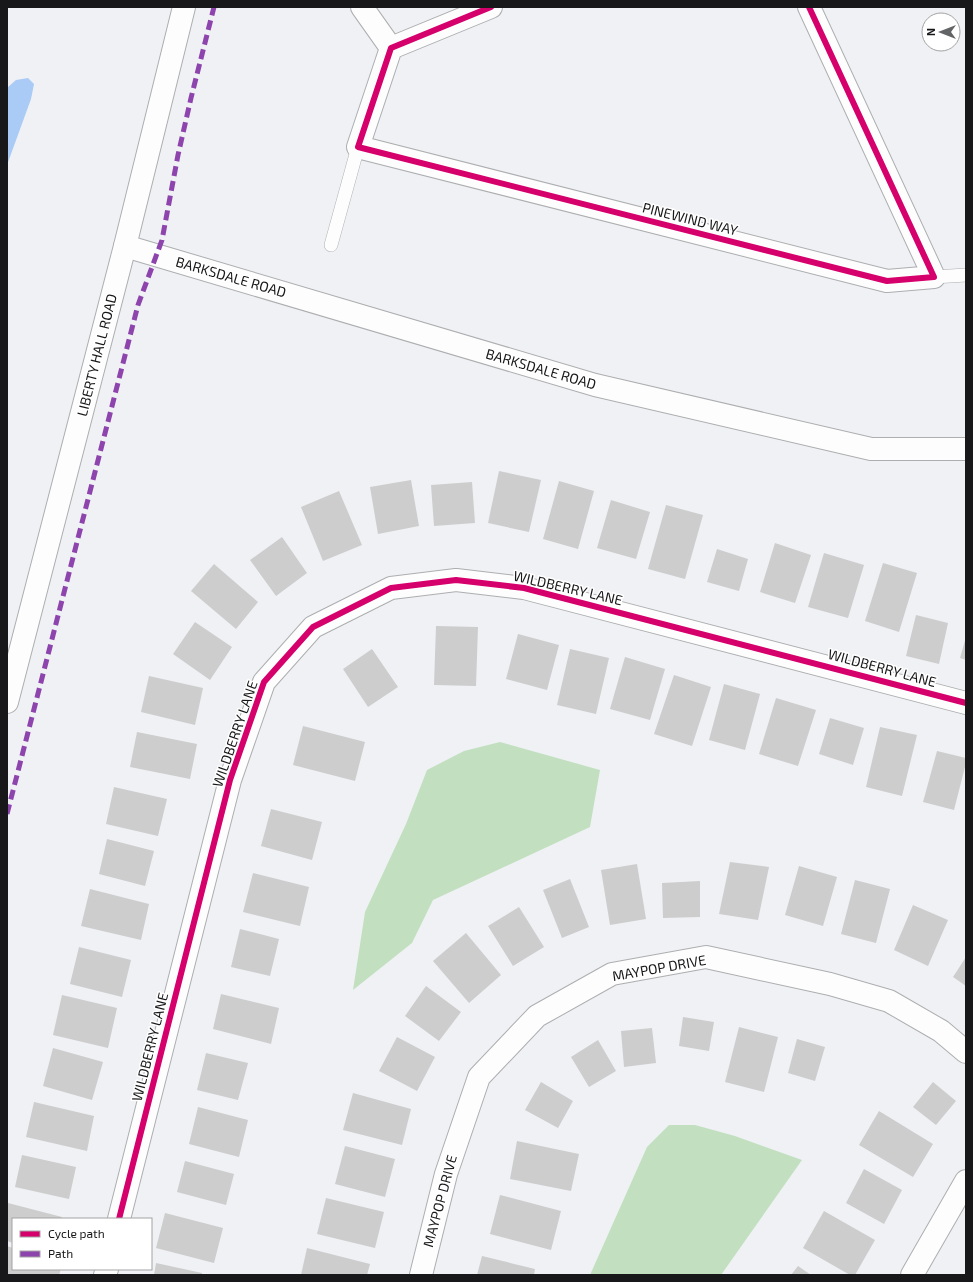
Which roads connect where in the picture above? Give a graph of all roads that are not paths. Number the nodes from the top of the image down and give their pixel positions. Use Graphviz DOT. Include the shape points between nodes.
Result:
graph roads {
  1 [pos="184,7"];
  2 [pos="362,7"];
  3 [pos="491,7"];
  4 [pos="809,7"];
  5 [pos="391,48"];
  6 [pos="358,147"];
  7 [pos="331,245"];
  8 [pos="125,246"];
  9 [pos="966,275"];
  10 [pos="934,277"];
  11 [pos="966,449"];
  12 [pos="7,702"];
  13 [pos="966,703"];
  14 [pos="966,1052"];
  15 [pos="966,1181"];
  16 [pos="119,1218"];
  17 [pos="421,1275"];
  18 [pos="912,1275"];
  1 -- 8 [label="street, LIBERTY HALL ROAD"];
  2 -- 5 [label="street"];
  3 -- 5 [label="street"];
  4 -- 10 [label="street"];
  5 -- 6 [label="street"];
  6 -- 7 [label="lane"];
  6 -- 10 [label="street, PINEWIND WAY" via="887,281"];
  8 -- 11 [label="street, BARKSDALE ROAD" via="594,385 871,449"];
  8 -- 12 [label="street, LIBERTY HALL ROAD"];
  9 -- 10 [label="lane"];
  13 -- 16 [label="street, WILDBERRY LANE" via="524,588 456,580 391,588 313,627 264,682 230,780"];
  14 -- 17 [label="street, MAYPOP DRIVE" via="941,1031 888,1001 830,984 706,957 612,974 537,1016 479,1077 446,1174"];
  15 -- 18 [label="street"];
}
